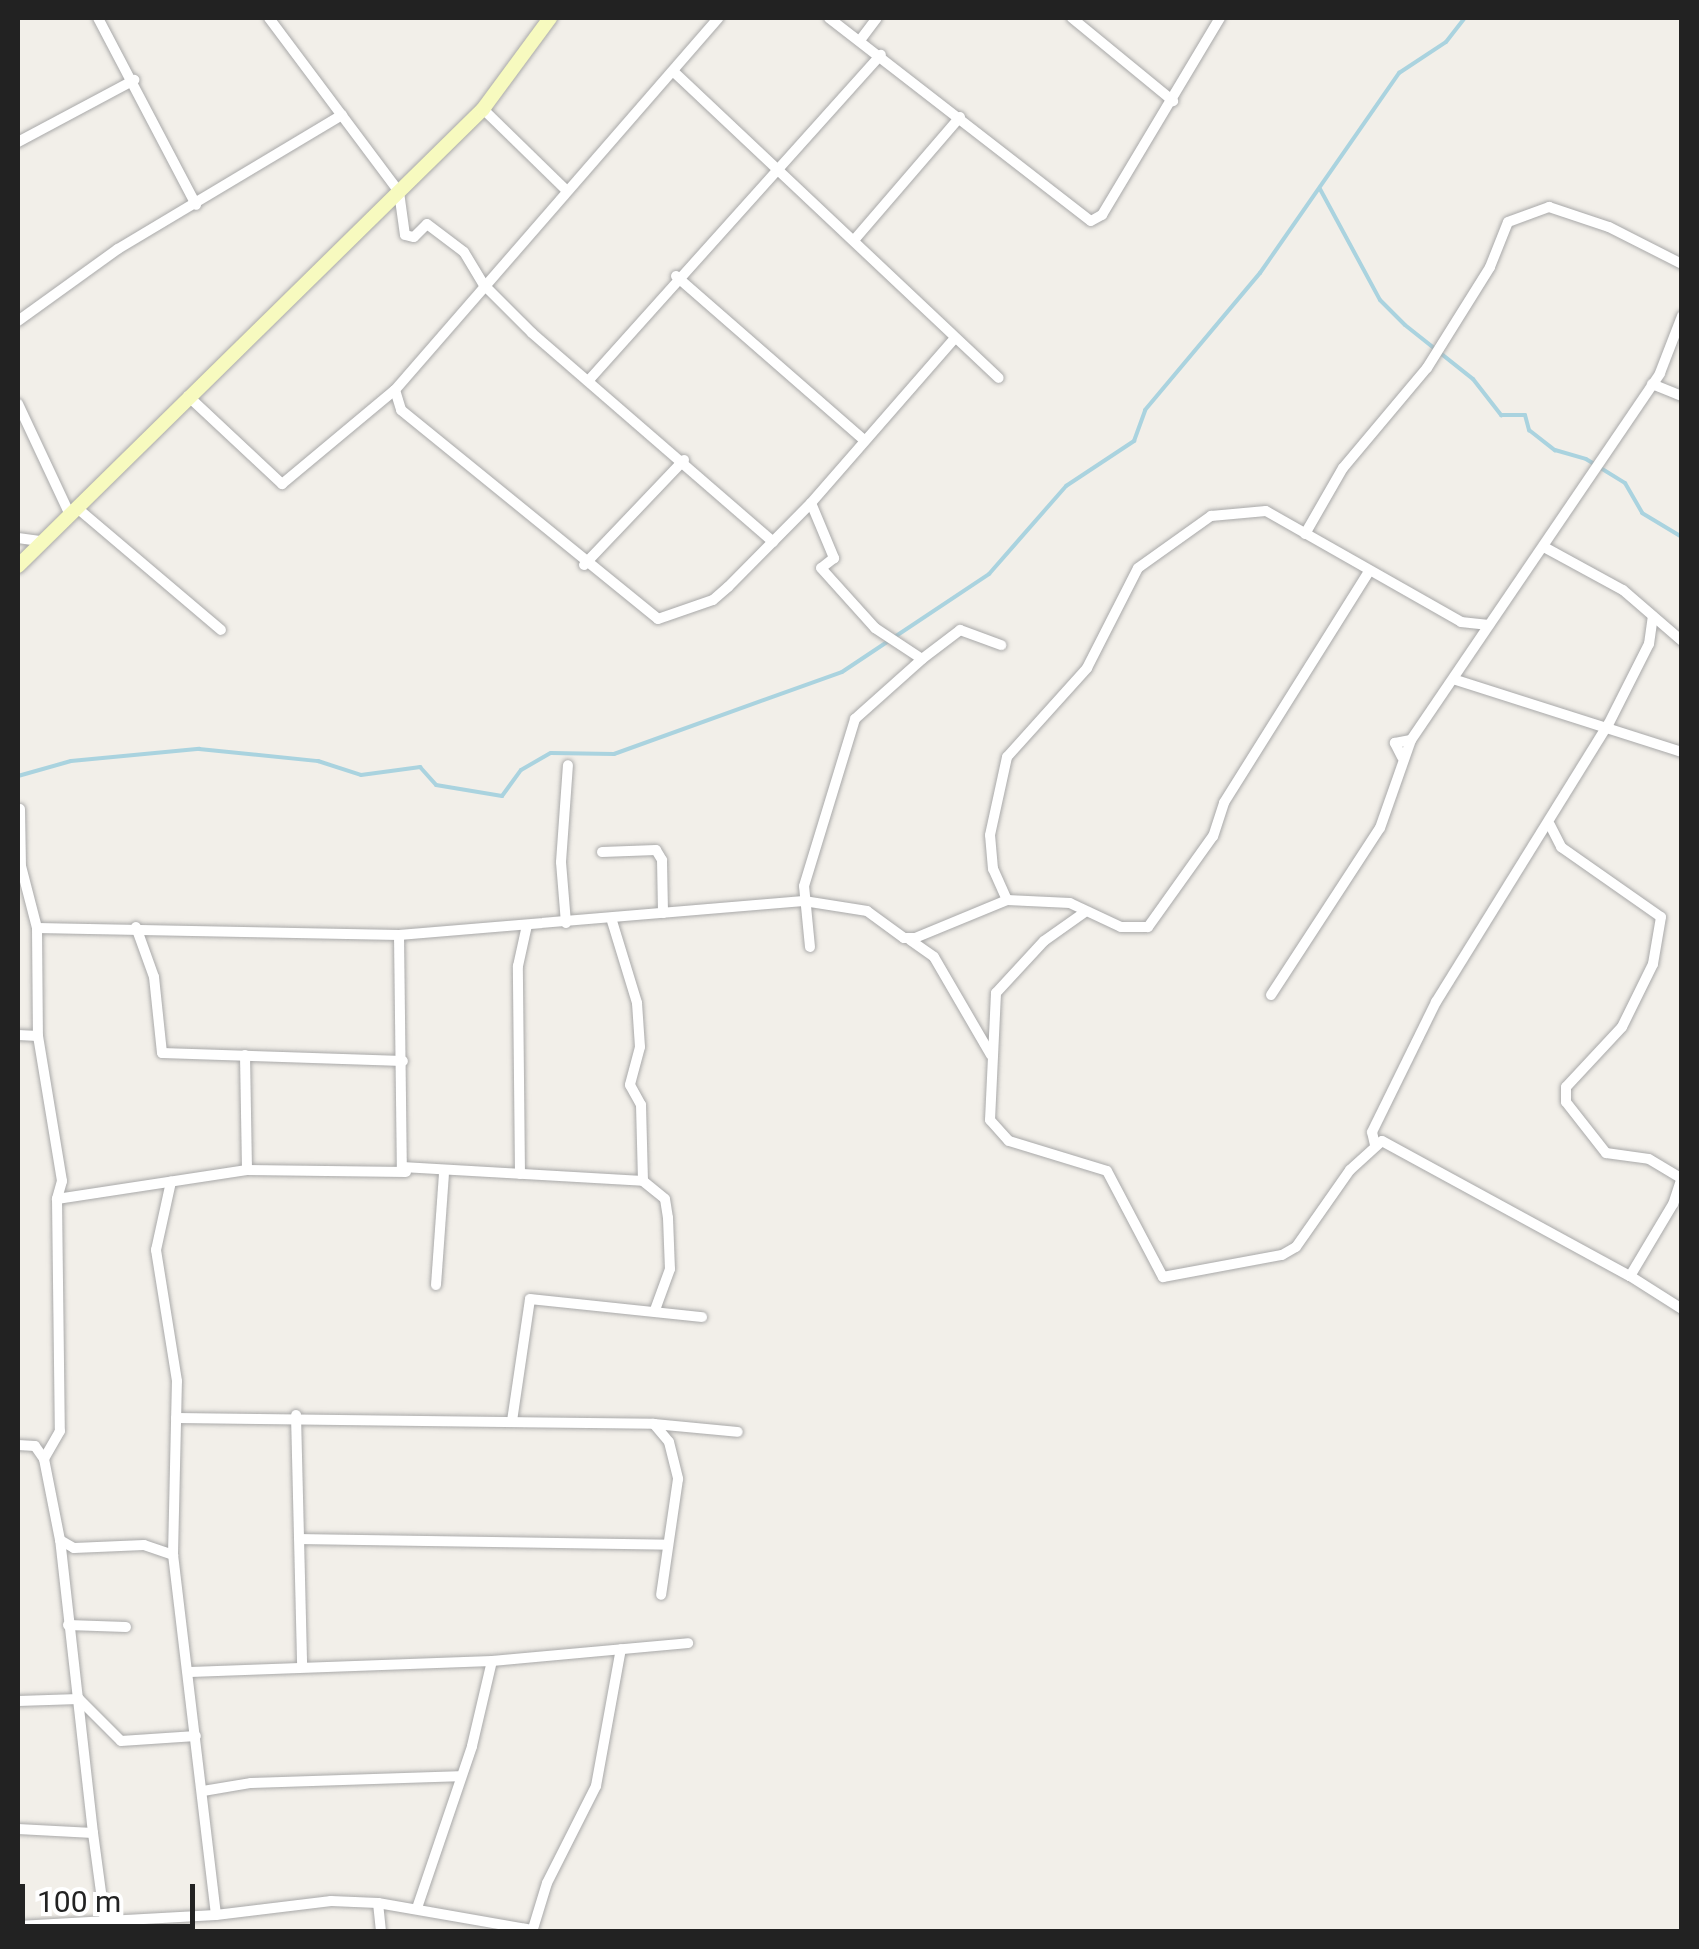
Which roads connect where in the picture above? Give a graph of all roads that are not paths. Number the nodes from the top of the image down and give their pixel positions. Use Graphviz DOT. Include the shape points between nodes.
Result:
graph roads {
  1 [pos="98,18"];
  2 [pos="550,18"];
  3 [pos="718,18"];
  4 [pos="830,18"];
  5 [pos="877,18"];
  6 [pos="1072,18"];
  7 [pos="1220,18"];
  8 [pos="274,19"];
  9 [pos="861,39"];
  10 [pos="880,55"];
  11 [pos="674,72"];
  12 [pos="134,80"];
  13 [pos="1173,101"];
  14 [pos="483,109"];
  15 [pos="342,115"];
  16 [pos="960,117"];
  17 [pos="18,142"];
  18 [pos="775,167"];
  19 [pos="566,190"];
  20 [pos="399,192"];
  21 [pos="196,205"];
  22 [pos="856,239"];
  23 [pos="1682,264"];
  24 [pos="676,276"];
  25 [pos="484,285"];
  26 [pos="1682,316"];
  27 [pos="18,321"];
  28 [pos="953,340"];
  29 [pos="1000,378"];
  30 [pos="589,380"];
  31 [pos="1652,384"];
  32 [pos="395,390"];
  33 [pos="188,396"];
  34 [pos="1682,396"];
  35 [pos="18,404"];
  36 [pos="863,440"];
  37 [pos="684,460"];
  38 [pos="811,504"];
  39 [pos="72,510"];
  40 [pos="1305,534"];
  41 [pos="18,538"];
  42 [pos="40,541"];
  43 [pos="772,542"];
  44 [pos="1544,547"];
  45 [pos="584,564"];
  46 [pos="18,566"];
  47 [pos="1368,573"];
  48 [pos="1653,616"];
  49 [pos="1488,625"];
  50 [pos="221,630"];
  51 [pos="1682,641"];
  52 [pos="1001,645"];
  53 [pos="922,659"];
  54 [pos="1456,680"];
  55 [pos="1608,724"];
  56 [pos="1682,752"];
  57 [pos="568,764"];
  58 [pos="20,809"];
  59 [pos="1550,825"];
  60 [pos="602,852"];
  61 [pos="1007,900"];
  62 [pos="804,901"];
  63 [pos="1086,912"];
  64 [pos="663,913"];
  65 [pos="612,921"];
  66 [pos="566,923"];
  67 [pos="527,925"];
  68 [pos="136,927"];
  69 [pos="36,928"];
  70 [pos="399,935"];
  71 [pos="904,938"];
  72 [pos="810,946"];
  73 [pos="1271,995"];
  74 [pos="18,1035"];
  75 [pos="38,1036"];
  76 [pos="244,1055"];
  77 [pos="992,1056"];
  78 [pos="403,1061"];
  79 [pos="1375,1144"];
  80 [pos="247,1170"];
  81 [pos="406,1172"];
  82 [pos="444,1174"];
  83 [pos="520,1174"];
  84 [pos="1681,1177"];
  85 [pos="643,1181"];
  86 [pos="171,1182"];
  87 [pos="57,1198"];
  88 [pos="1630,1276"];
  89 [pos="436,1285"];
  90 [pos="1682,1309"];
  91 [pos="655,1310"];
  92 [pos="702,1317"];
  93 [pos="296,1416"];
  94 [pos="176,1418"];
  95 [pos="512,1421"];
  96 [pos="654,1424"];
  97 [pos="738,1432"];
  98 [pos="18,1445"];
  99 [pos="42,1451"];
  100 [pos="302,1539"];
  101 [pos="60,1540"];
  102 [pos="667,1544"];
  103 [pos="173,1555"];
  104 [pos="661,1595"];
  105 [pos="68,1625"];
  106 [pos="126,1627"];
  107 [pos="688,1644"];
  108 [pos="621,1649"];
  109 [pos="492,1662"];
  110 [pos="302,1664"];
  111 [pos="190,1672"];
  112 [pos="79,1699"];
  113 [pos="18,1701"];
  114 [pos="196,1736"];
  115 [pos="458,1776"];
  116 [pos="203,1791"];
  117 [pos="18,1830"];
  118 [pos="93,1834"];
  119 [pos="378,1903"];
  120 [pos="417,1908"];
  121 [pos="216,1915"];
  122 [pos="104,1922"];
  123 [pos="18,1926"];
  124 [pos="532,1931"];
  125 [pos="381,1932"];
  1 -- 12 [label="street"];
  2 -- 14 [label="main road"];
  3 -- 11 [label="street"];
  4 -- 9 [label="street"];
  5 -- 9 [label="street"];
  6 -- 13 [label="street"];
  7 -- 13 [label="street"];
  8 -- 15 [label="street"];
  9 -- 10 [label="street"];
  10 -- 16 [label="street"];
  10 -- 18 [label="street"];
  11 -- 18 [label="street"];
  11 -- 19 [label="street"];
  12 -- 17 [label="street"];
  12 -- 21 [label="street"];
  13 -- 16 [label="street" via="1092,221"];
  14 -- 19 [label="street"];
  14 -- 20 [label="main road"];
  15 -- 20 [label="street"];
  15 -- 21 [label="street"];
  16 -- 22 [label="street"];
  18 -- 22 [label="street"];
  18 -- 24 [label="street"];
  19 -- 25 [label="street"];
  20 -- 25 [label="street" via="405,234 414,237 418,226 435,228 464,252"];
  20 -- 33 [label="main road"];
  21 -- 27 [label="street" via="100,260"];
  22 -- 28 [label="street"];
  23 -- 40 [label="street" via="1610,227 1549,207 1508,222 1490,267 1427,368 1343,468"];
  24 -- 30 [label="street"];
  24 -- 36 [label="street"];
  25 -- 30 [label="street"];
  25 -- 32 [label="street"];
  26 -- 31 [label="street"];
  28 -- 29 [label="street"];
  28 -- 36 [label="street"];
  30 -- 37 [label="street"];
  31 -- 34 [label="street"];
  31 -- 44 [label="street"];
  32 -- 33 [label="street" via="282,484"];
  32 -- 45 [label="street" via="401,410"];
  33 -- 39 [label="main road"];
  35 -- 39 [label="street"];
  36 -- 38 [label="street"];
  37 -- 43 [label="street"];
  37 -- 45 [label="street"];
  38 -- 43 [label="street"];
  38 -- 53 [label="street" via="834,558 821,568 826,575 856,612"];
  39 -- 42 [label="main road"];
  39 -- 50 [label="street"];
  40 -- 47 [label="street"];
  40 -- 61 [label="street" via="1266,511 1221,511 1138,568 1087,668 1003,766 990,836 993,869"];
  41 -- 42 [label="street"];
  42 -- 46 [label="main road"];
  43 -- 45 [label="street" via="713,600 658,620"];
  44 -- 48 [label="street" via="1623,590"];
  44 -- 49 [label="street"];
  47 -- 49 [label="street" via="1460,622"];
  47 -- 63 [label="street" via="1171,900 1148,927 1121,927"];
  48 -- 51 [label="street"];
  48 -- 55 [label="street" via="1650,644"];
  49 -- 54 [label="street"];
  52 -- 53 [label="street" via="960,630"];
  53 -- 62 [label="street" via="855,719"];
  54 -- 55 [label="street"];
  54 -- 73 [label="street" via="1411,740 1386,817"];
  55 -- 56 [label="street"];
  55 -- 59 [label="street"];
  57 -- 66 [label="street" via="561,862"];
  58 -- 69 [label="street" via="22,866"];
  59 -- 79 [label="street" via="1436,1002 1372,1132"];
  59 -- 84 [label="street" via="1561,847 1662,917 1653,964 1622,1027 1566,1088 1566,1102 1606,1153 1648,1159"];
  60 -- 64 [label="street" via="656,850"];
  61 -- 63 [label="street" via="1070,903"];
  61 -- 71 [label="street" via="935,934"];
  62 -- 64 [label="street"];
  62 -- 71 [label="street" via="866,912"];
  62 -- 72 [label="street"];
  63 -- 77 [label="street" via="1044,941 996,993"];
  64 -- 65 [label="street"];
  65 -- 66 [label="street"];
  65 -- 85 [label="street" via="637,1003 640,1048 630,1085 640,1105"];
  66 -- 67 [label="street"];
  67 -- 70 [label="street"];
  67 -- 83 [label="street" via="518,966"];
  68 -- 69 [label="street"];
  68 -- 70 [label="street"];
  68 -- 76 [label="street" via="154,977 162,1053"];
  69 -- 75 [label="street"];
  70 -- 78 [label="street"];
  71 -- 77 [label="street" via="934,957"];
  74 -- 75 [label="street"];
  75 -- 87 [label="street" via="54,1102 62,1181"];
  76 -- 78 [label="street"];
  76 -- 80 [label="street"];
  77 -- 79 [label="street" via="990,1120 997,1130 1009,1140 1108,1171 1163,1278 1282,1256 1296,1247"];
  78 -- 81 [label="street"];
  79 -- 88 [label="street" via="1388,1144"];
  80 -- 81 [label="street"];
  80 -- 86 [label="street"];
  81 -- 82 [label="street"];
  82 -- 83 [label="street"];
  82 -- 89 [label="street"];
  83 -- 85 [label="street"];
  84 -- 88 [label="street"];
  85 -- 91 [label="street" via="665,1198 668,1218 670,1269"];
  86 -- 87 [label="street"];
  86 -- 94 [label="street" via="156,1267 174,1356"];
  87 -- 99 [label="street" via="60,1431"];
  88 -- 90 [label="street"];
  91 -- 92 [label="street"];
  91 -- 95 [label="street" via="530,1299"];
  93 -- 94 [label="street"];
  93 -- 95 [label="street"];
  93 -- 100 [label="street"];
  94 -- 103 [label="street"];
  95 -- 96 [label="street"];
  96 -- 97 [label="street"];
  96 -- 102 [label="street" via="669,1442 678,1479"];
  98 -- 99 [label="street"];
  99 -- 101 [label="street"];
  100 -- 102 [label="street"];
  100 -- 110 [label="street"];
  101 -- 103 [label="street" via="74,1548 144,1545"];
  101 -- 105 [label="street"];
  102 -- 104 [label="street"];
  103 -- 111 [label="street"];
  105 -- 106 [label="street"];
  105 -- 112 [label="street"];
  107 -- 108 [label="street"];
  108 -- 109 [label="street"];
  108 -- 124 [label="street" via="596,1786 560,1855"];
  109 -- 110 [label="street"];
  109 -- 115 [label="street"];
  110 -- 111 [label="street"];
  111 -- 114 [label="street"];
  112 -- 113 [label="street"];
  112 -- 114 [label="street" via="121,1741"];
  112 -- 118 [label="street"];
  114 -- 116 [label="street"];
  115 -- 116 [label="street" via="250,1783"];
  115 -- 120 [label="street"];
  116 -- 121 [label="street"];
  117 -- 118 [label="street"];
  118 -- 122 [label="street"];
  119 -- 120 [label="street"];
  119 -- 121 [label="street" via="331,1901"];
  119 -- 125 [label="street"];
  120 -- 124 [label="street"];
  121 -- 122 [label="street"];
  122 -- 123 [label="street"];
}
